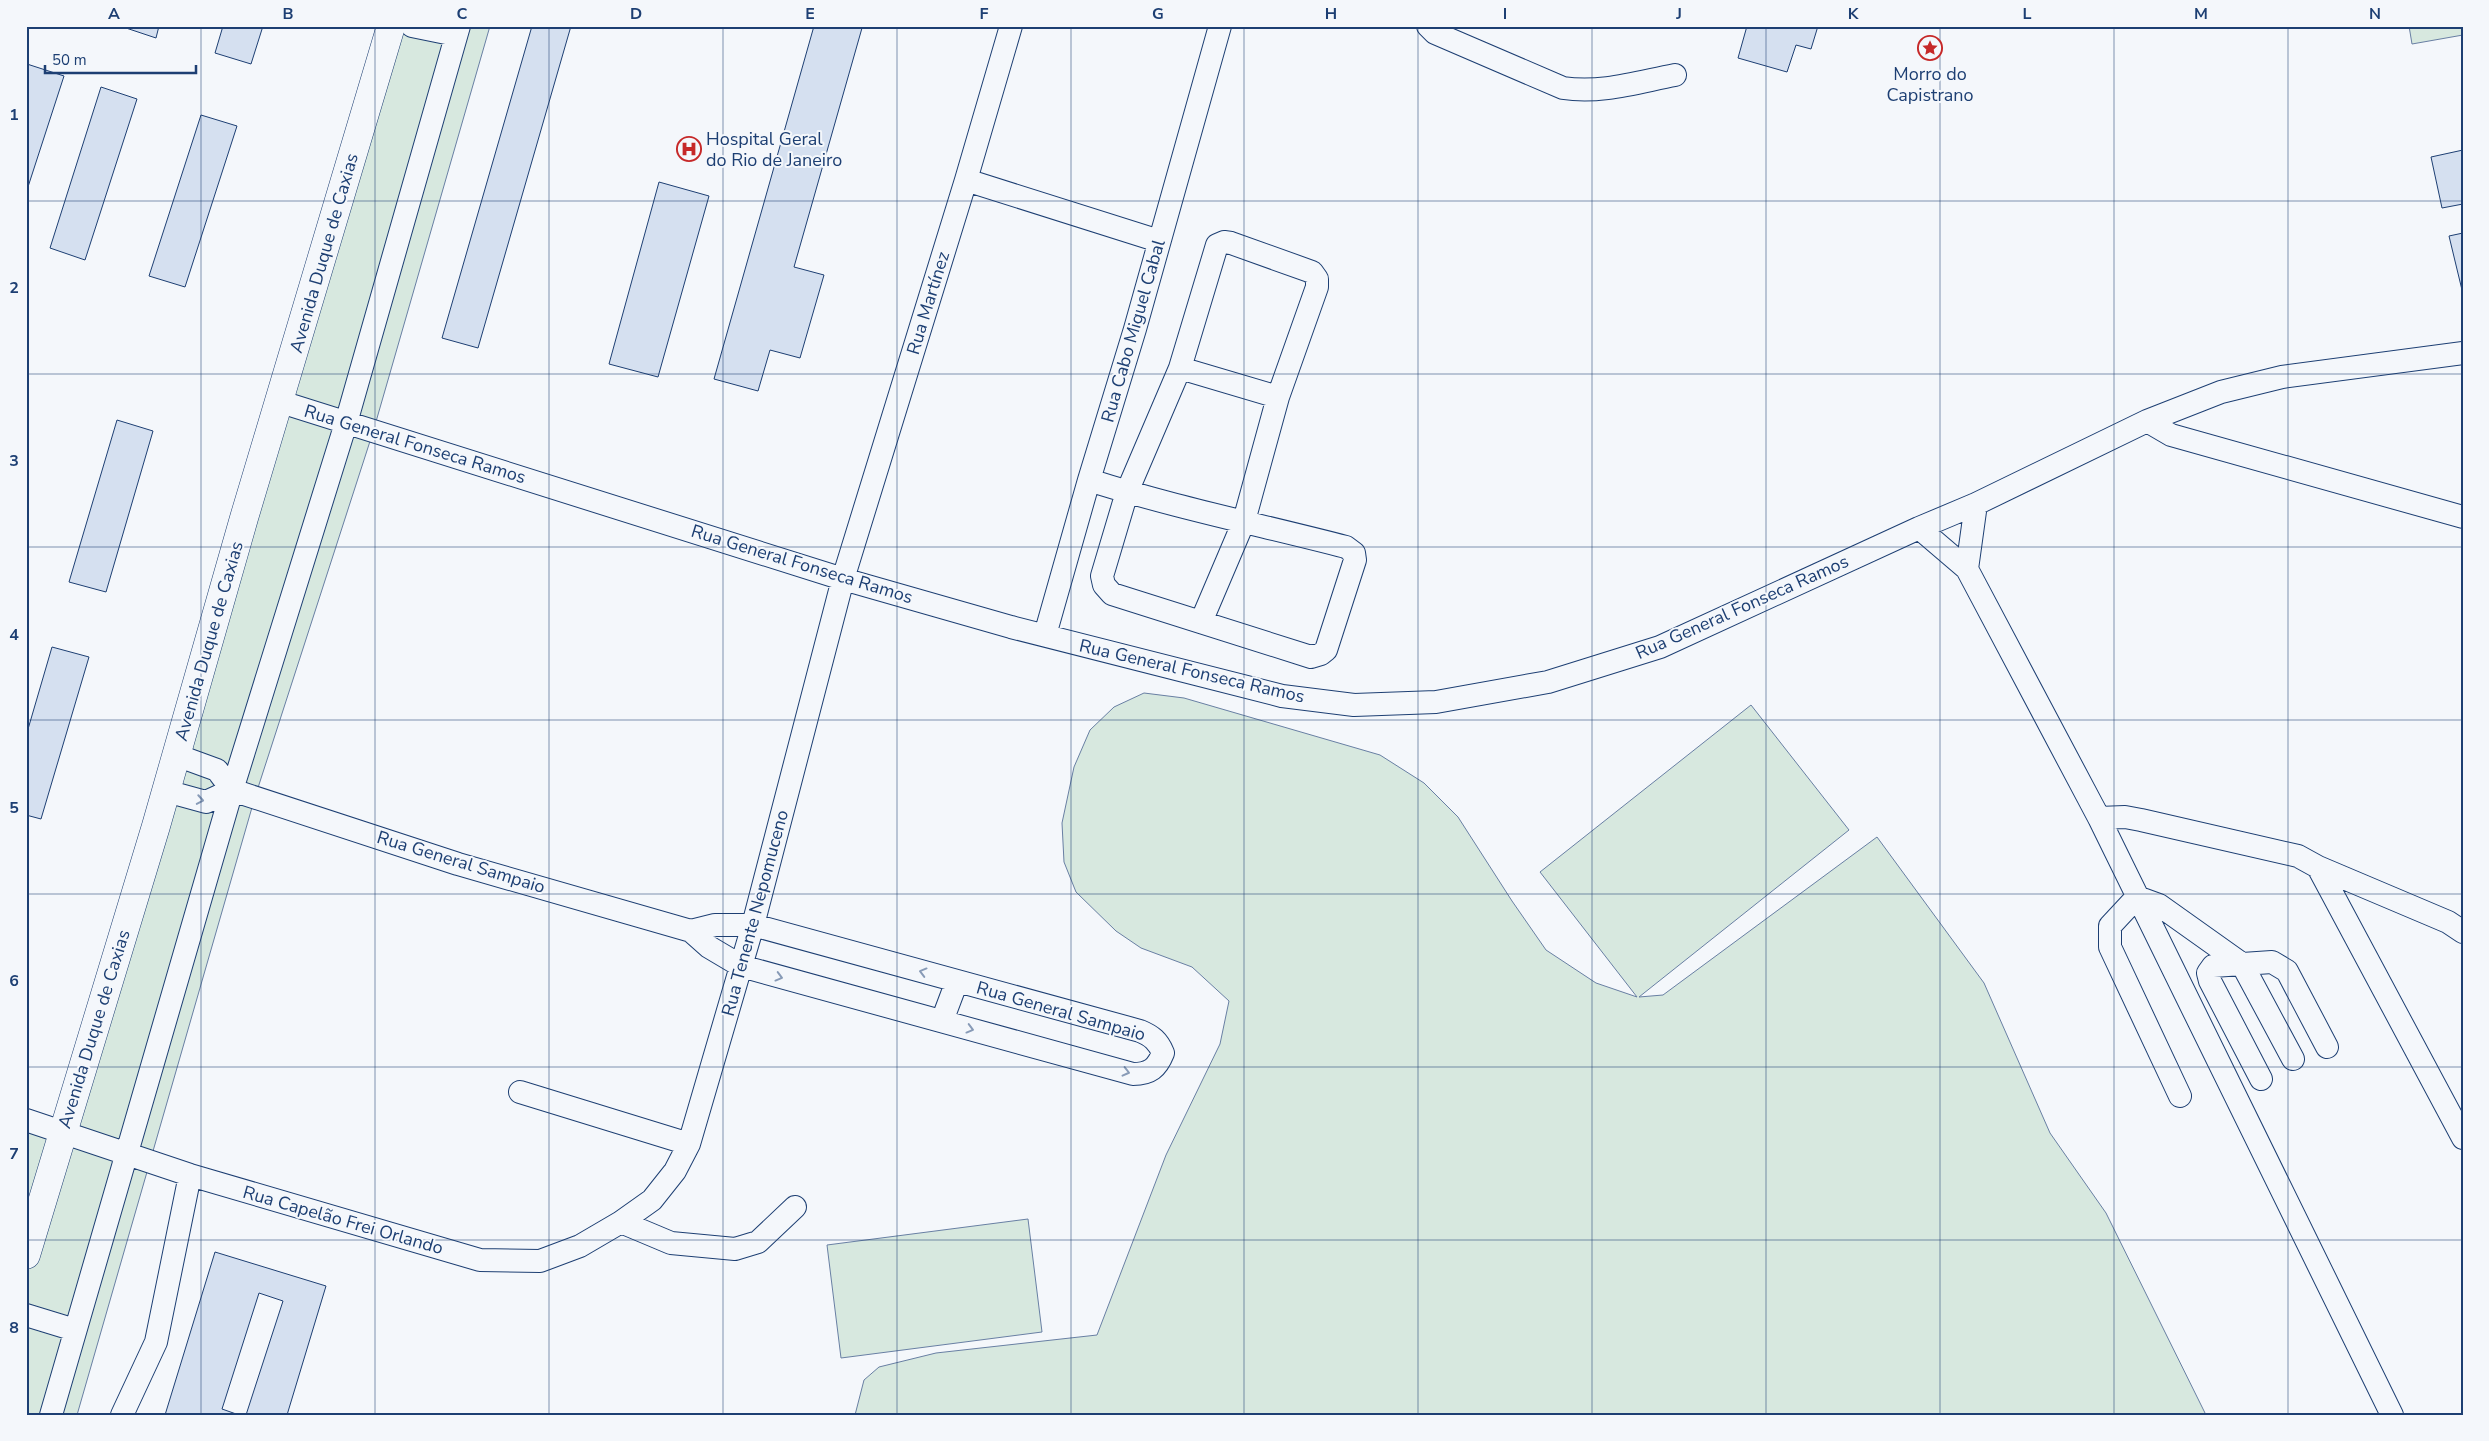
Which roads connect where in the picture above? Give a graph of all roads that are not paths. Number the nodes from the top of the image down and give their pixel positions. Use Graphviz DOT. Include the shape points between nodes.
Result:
graph roads {
  1 [pos="391,26"];
  2 [pos="412,26"];
  3 [pos="1011,26"];
  4 [pos="1220,26"];
  5 [pos="1428,26"];
  6 [pos="458,30"];
  7 [pos="1675,75"];
  8 [pos="966,180"];
  9 [pos="1159,241"];
  10 [pos="2463,353"];
  11 [pos="1180,368"];
  12 [pos="1278,398"];
  13 [pos="281,402"];
  14 [pos="2147,421"];
  15 [pos="346,423"];
  16 [pos="1089,480"];
  17 [pos="1127,492"];
  18 [pos="1976,504"];
  19 [pos="2463,517"];
  20 [pos="1244,521"];
  21 [pos="1919,528"];
  22 [pos="1967,569"];
  23 [pos="843,579"];
  24 [pos="1201,622"];
  25 [pos="1045,635"];
  26 [pos="176,755"];
  27 [pos="232,790"];
  28 [pos="166,791"];
  29 [pos="2099,818"];
  30 [pos="2318,867"];
  31 [pos="2138,897"];
  32 [pos="753,925"];
  33 [pos="691,931"];
  34 [pos="2463,932"];
  35 [pos="2242,964"];
  36 [pos="741,966"];
  37 [pos="957,981"];
  38 [pos="942,1021"];
  39 [pos="2327,1046"];
  40 [pos="2293,1059"];
  41 [pos="2261,1080"];
  42 [pos="520,1092"];
  43 [pos="2180,1096"];
  44 [pos="26,1120"];
  45 [pos="63,1132"];
  46 [pos="2463,1138"];
  47 [pos="689,1144"];
  48 [pos="126,1154"];
  49 [pos="190,1175"];
  50 [pos="795,1207"];
  51 [pos="621,1222"];
  52 [pos="26,1255"];
  53 [pos="26,1315"];
  54 [pos="75,1330"];
  55 [pos="51,1415"];
  56 [pos="122,1415"];
  57 [pos="2392,1415"];
  1 -- 13 [label="main road, Avenida Duque de Caxias"];
  2 -- 6 [label="street"];
  3 -- 8 [label="street, Rua Martínez"];
  4 -- 9 [label="street, Rua Cabo Miguel Cabal"];
  5 -- 7 [label="street" via="1436,33 1563,88 1600,90"];
  6 -- 15 [label="street"];
  8 -- 9 [label="street"];
  8 -- 23 [label="street, Rua Martínez"];
  9 -- 16 [label="street, Rua Cabo Miguel Cabal" via="1136,329"];
  10 -- 14 [label="street, Rua General Fonseca Ramos" via="2282,377 2221,392"];
  11 -- 12 [label="street"];
  11 -- 12 [label="street" via="1218,245 1231,243 1312,272 1317,279"];
  11 -- 17 [label="street"];
  12 -- 20 [label="street"];
  13 -- 15 [label="street, Rua General Fonseca Ramos"];
  13 -- 26 [label="main road, Avenida Duque de Caxias"];
  14 -- 18 [label="street, Rua General Fonseca Ramos"];
  14 -- 19 [label="street" via="2171,435"];
  15 -- 23 [label="street, Rua General Fonseca Ramos"];
  15 -- 27 [label="street"];
  16 -- 17 [label="street"];
  16 -- 25 [label="street, Rua Cabo Miguel Cabal"];
  17 -- 20 [label="street"];
  17 -- 24 [label="street" via="1102,576 1104,585 1112,594"];
  18 -- 21 [label="street, Rua General Fonseca Ramos"];
  18 -- 22 [label="street"];
  20 -- 24 [label="street"];
  20 -- 24 [label="street" via="1346,546 1354,553 1355,560 1326,650 1311,657"];
  21 -- 22 [label="street"];
  21 -- 25 [label="street, Rua General Fonseca Ramos" via="1660,647 1548,682 1436,702 1354,705 1282,696"];
  22 -- 29 [label="street"];
  23 -- 25 [label="street, Rua General Fonseca Ramos"];
  23 -- 32 [label="street, Rua Tenente Nepomuceno"];
  26 -- 27 [label="street" via="217,770"];
  26 -- 28 [label="main road, Avenida Duque de Caxias"];
  28 -- 27 [label="street, one-way" via="206,802"];
  27 -- 33 [label="street, Rua General Sampaio" via="458,864"];
  27 -- 48 [label="street"];
  28 -- 45 [label="main road, Avenida Duque de Caxias"];
  29 -- 30 [label="street" via="2125,817 2150,822 2298,856"];
  29 -- 31 [label="street"];
  30 -- 34 [label="street" via="2448,922"];
  30 -- 46 [label="street"];
  31 -- 35 [label="street" via="2159,905"];
  31 -- 43 [label="street" via="2110,926 2110,947"];
  31 -- 57 [label="street"];
  32 -- 33 [label="street, Rua General Sampaio" via="715,925"];
  32 -- 36 [label="street, Rua Tenente Nepomuceno"];
  37 -- 32 [label="street, Rua General Sampaio, one-way"];
  33 -- 36 [label="street, Rua General Sampaio" via="709,947"];
  35 -- 39 [label="street" via="2272,962 2287,971"];
  35 -- 40 [label="street"];
  35 -- 41 [label="street" via="2213,966 2208,973"];
  36 -- 38 [label="street, Rua General Sampaio, one-way"];
  36 -- 47 [label="street, Rua Tenente Nepomuceno"];
  37 -- 38 [label="street"];
  38 -- 37 [label="street, Rua General Sampaio, one-way" via="1133,1074 1145,1074 1158,1066 1163,1053 1159,1043 1140,1031"];
  42 -- 47 [label="street"];
  44 -- 45 [label="street, Rua Capelão Frei Orlando"];
  45 -- 48 [label="street, Rua Capelão Frei Orlando"];
  45 -- 52 [label="main road, Avenida Duque de Caxias"];
  47 -- 51 [label="street, Rua Tenente Nepomuceno" via="652,1200"];
  48 -- 49 [label="street, Rua Capelão Frei Orlando"];
  48 -- 54 [label="street"];
  49 -- 51 [label="street, Rua Capelão Frei Orlando" via="480,1260 540,1261 580,1246"];
  49 -- 56 [label="street" via="156,1342"];
  50 -- 51 [label="street" via="758,1242 735,1249 672,1243"];
  53 -- 54 [label="street"];
  54 -- 55 [label="street"];
}
